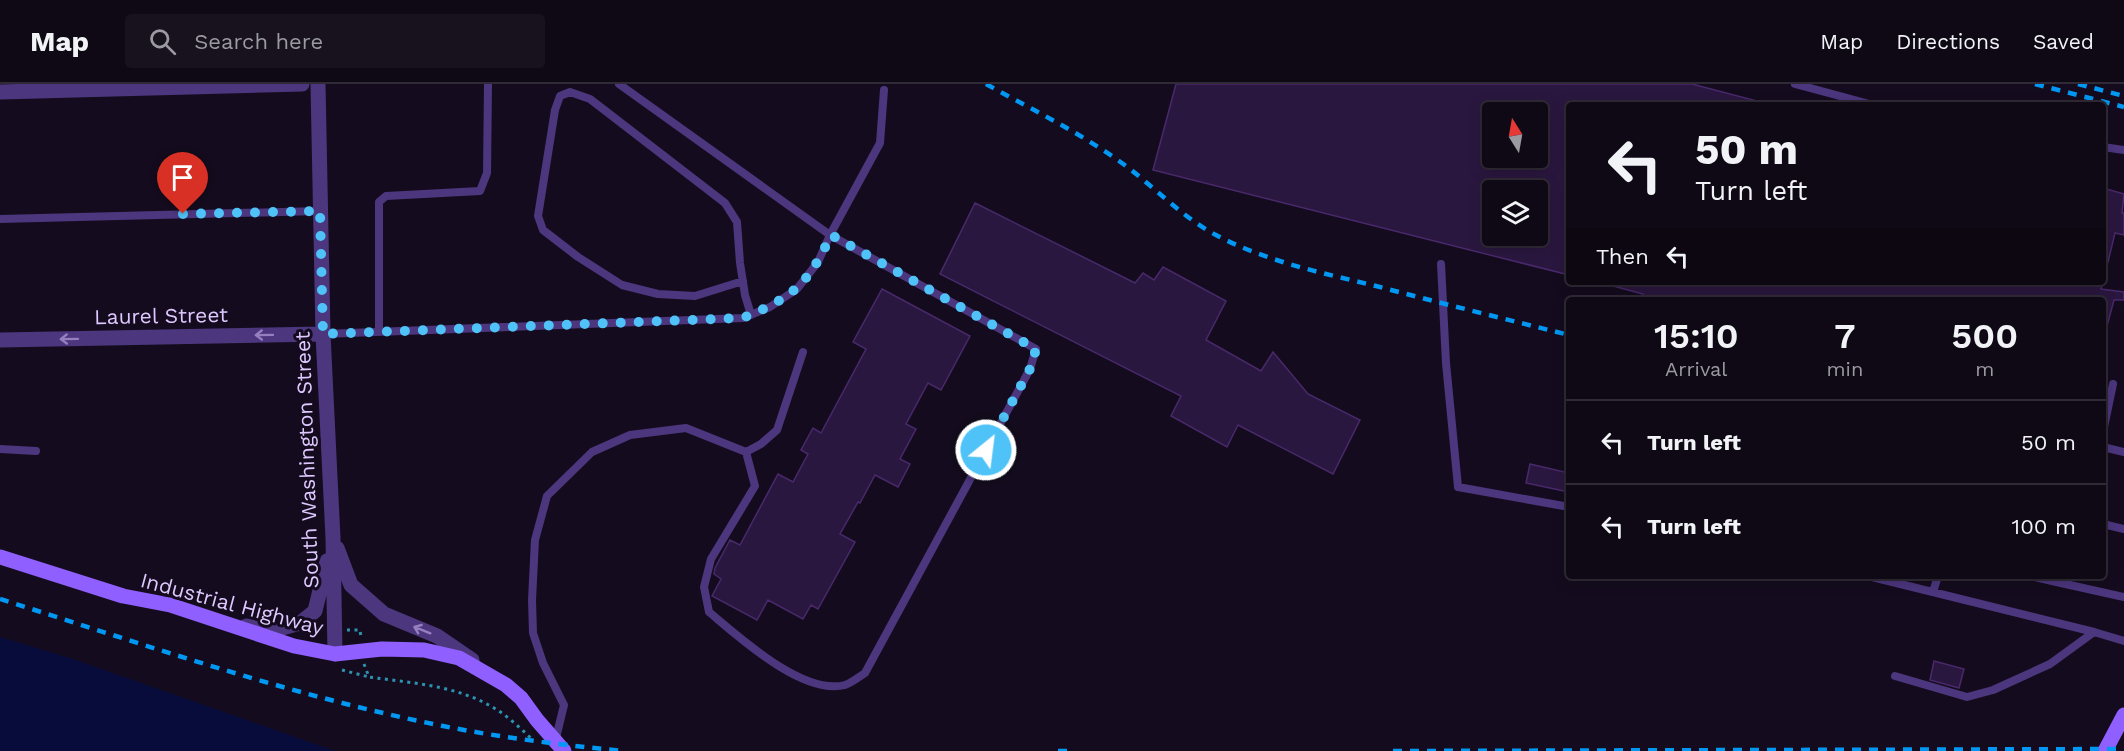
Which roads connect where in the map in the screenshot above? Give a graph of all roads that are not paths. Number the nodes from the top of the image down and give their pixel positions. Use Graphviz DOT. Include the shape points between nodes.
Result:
graph roads {
  1 [pos="302,84"];
  2 [pos="318,84"];
  3 [pos="488,84"];
  4 [pos="619,84"];
  5 [pos="1795,84"];
  6 [pos="9,89"];
  7 [pos="884,90"];
  8 [pos="1862,102"];
  9 [pos="2106,147"];
  10 [pos="2124,150"];
  11 [pos="320,211"];
  12 [pos="0,219"];
  13 [pos="831,235"];
  14 [pos="1441,264"];
  15 [pos="743,281"];
  16 [pos="751,315"];
  17 [pos="379,332"];
  18 [pos="323,334"];
  19 [pos="0,340"];
  20 [pos="803,352"];
  21 [pos="2113,384"];
  22 [pos="2106,418"];
  23 [pos="2106,448"];
  24 [pos="0,449"];
  25 [pos="36,451"];
  26 [pos="746,452"];
  27 [pos="2124,452"];
  28 [pos="1566,506"];
  29 [pos="2106,525"];
  30 [pos="2124,529"];
  31 [pos="333,538"];
  32 [pos="0,557"];
  33 [pos="1880,579"];
  34 [pos="1937,579"];
  35 [pos="2053,579"];
  36 [pos="1933,592"];
  37 [pos="2124,597"];
  38 [pos="221,622"];
  39 [pos="2094,632"];
  40 [pos="2124,640"];
  41 [pos="334,654"];
  42 [pos="1895,676"];
  43 [pos="506,685"];
  44 [pos="2124,715"];
  45 [pos="559,747"];
  46 [pos="2105,751"];
  1 -- 6 [label="street"];
  2 -- 11 [label="street, South Washington Street"];
  3 -- 17 [label="lane" via="488,173 480,191 386,195 379,202"];
  4 -- 13 [label="lane"];
  5 -- 8 [label="lane"];
  7 -- 13 [label="lane" via="880,143"];
  9 -- 10 [label="lane"];
  11 -- 12 [label="lane"];
  11 -- 18 [label="street, South Washington Street"];
  13 -- 16 [label="lane" via="818,262 797,289"];
  13 -- 26 [label="lane" via="1036,349 1030,369 865,674 844,685 817,684 773,664 709,612 704,587 711,559 755,486"];
  14 -- 28 [label="lane" via="1458,487"];
  15 -- 15 [label="lane" via="737,222 725,203 590,99 570,92 560,96 538,216 543,230 622,285 658,294 695,296"];
  15 -- 16 [label="lane"];
  16 -- 17 [label="lane"];
  17 -- 18 [label="lane"];
  18 -- 19 [label="street, Laurel Street, one-way"];
  18 -- 31 [label="street, South Washington Street"];
  20 -- 26 [label="lane" via="777,430"];
  21 -- 22 [label="lane"];
  23 -- 27 [label="lane"];
  24 -- 25 [label="lane"];
  26 -- 45 [label="lane" via="686,428 630,435 591,452 547,496 535,540 533,633 564,705"];
  29 -- 30 [label="lane"];
  31 -- 38 [label="street" via="315,610 300,623 275,630"];
  31 -- 41 [label="street, South Washington Street"];
  43 -- 31 [label="street, one-way" via="437,636 384,614 351,585"];
  32 -- 38 [label="street, Industrial Highway"];
  33 -- 36 [label="lane"];
  34 -- 36 [label="lane"];
  35 -- 37 [label="lane"];
  36 -- 39 [label="lane"];
  38 -- 41 [label="street, Industrial Highway" via="294,646"];
  39 -- 40 [label="lane"];
  39 -- 42 [label="lane" via="2050,664 1993,690 1967,697"];
  41 -- 43 [label="street, Industrial Highway" via="424,650 459,658"];
  43 -- 45 [label="street, Industrial Highway" via="522,698"];
  44 -- 46 [label="street"];
}
